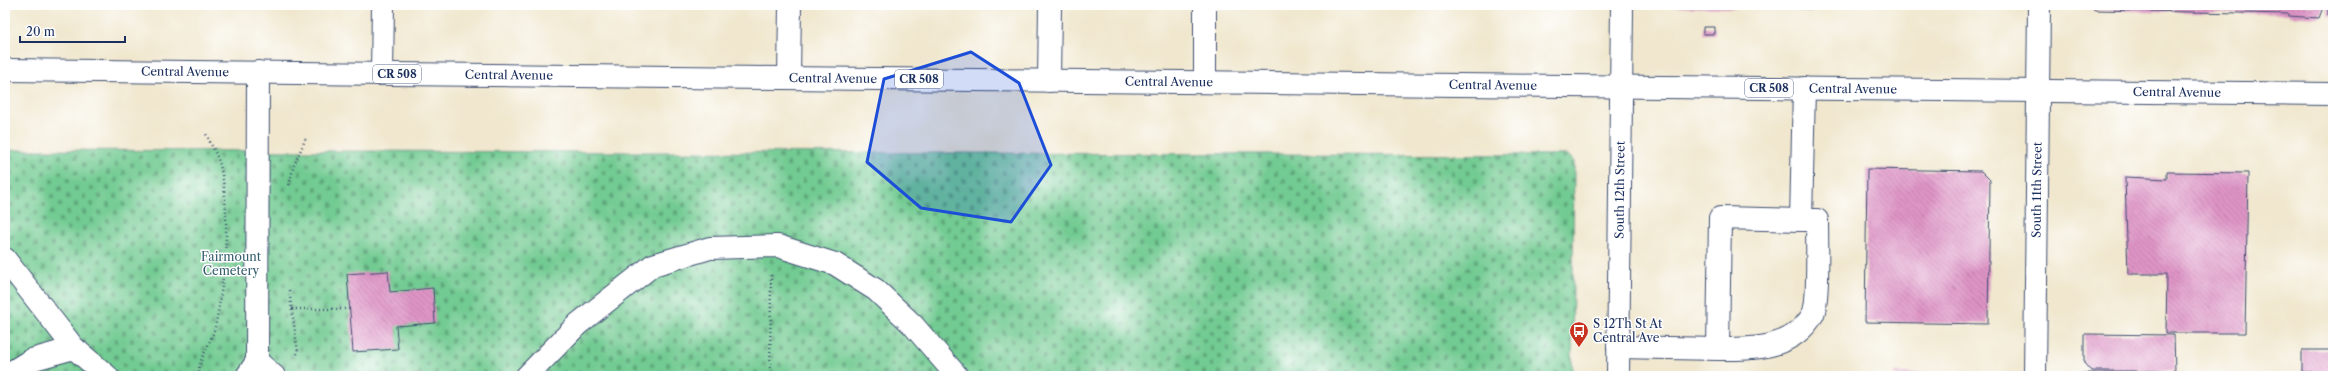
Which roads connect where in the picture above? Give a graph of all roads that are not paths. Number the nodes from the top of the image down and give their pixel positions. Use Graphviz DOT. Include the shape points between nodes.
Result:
graph roads {
  1 [pos="383,5"];
  2 [pos="790,5"];
  3 [pos="1050,5"];
  4 [pos="1205,5"];
  5 [pos="1622,5"];
  6 [pos="2039,5"];
  7 [pos="5,70"];
  8 [pos="258,72"];
  9 [pos="382,74"];
  10 [pos="790,78"];
  11 [pos="1049,81"];
  12 [pos="1205,82"];
  13 [pos="1621,86"];
  14 [pos="1804,88"];
  15 [pos="2038,91"];
  16 [pos="2333,94"];
  17 [pos="1801,220"];
  18 [pos="5,259"];
  19 [pos="1618,347"];
  20 [pos="74,348"];
  21 [pos="1718,349"];
  22 [pos="252,368"];
  23 [pos="5,376"];
  24 [pos="107,376"];
  25 [pos="274,376"];
  26 [pos="527,376"];
  27 [pos="957,376"];
  28 [pos="1618,376"];
  29 [pos="2035,376"];
  1 -- 9 [label="main road"];
  2 -- 10 [label="main road"];
  3 -- 11 [label="main road"];
  4 -- 12 [label="main road"];
  5 -- 13 [label="main road, South 12th Street"];
  6 -- 15 [label="main road, South 11th Street"];
  7 -- 8 [label="main road, Central Avenue / CR 508"];
  8 -- 9 [label="main road, Central Avenue / CR 508"];
  8 -- 22 [label="main road"];
  9 -- 10 [label="main road, Central Avenue / CR 508"];
  10 -- 11 [label="main road, Central Avenue / CR 508"];
  11 -- 12 [label="main road, Central Avenue / CR 508"];
  12 -- 13 [label="main road, Central Avenue / CR 508"];
  13 -- 14 [label="main road, Central Avenue / CR 508"];
  13 -- 19 [label="main road, South 12th Street"];
  14 -- 15 [label="main road, Central Avenue / CR 508"];
  14 -- 17 [label="main road"];
  15 -- 16 [label="main road, Central Avenue / CR 508"];
  15 -- 29 [label="main road, South 11th Street"];
  17 -- 21 [label="main road" via="1720,218"];
  17 -- 21 [label="main road" via="1817,220 1816,292 1813,314 1797,332 1781,343 1756,349"];
  18 -- 20 [label="main road"];
  19 -- 21 [label="main road"];
  19 -- 28 [label="main road, South 12th Street"];
  20 -- 23 [label="main road" via="31,360"];
  20 -- 24 [label="main road"];
  22 -- 25 [label="main road"];
  26 -- 27 [label="main road" via="578,324 653,265 710,248 771,246 835,264 876,290 913,325"];
}
